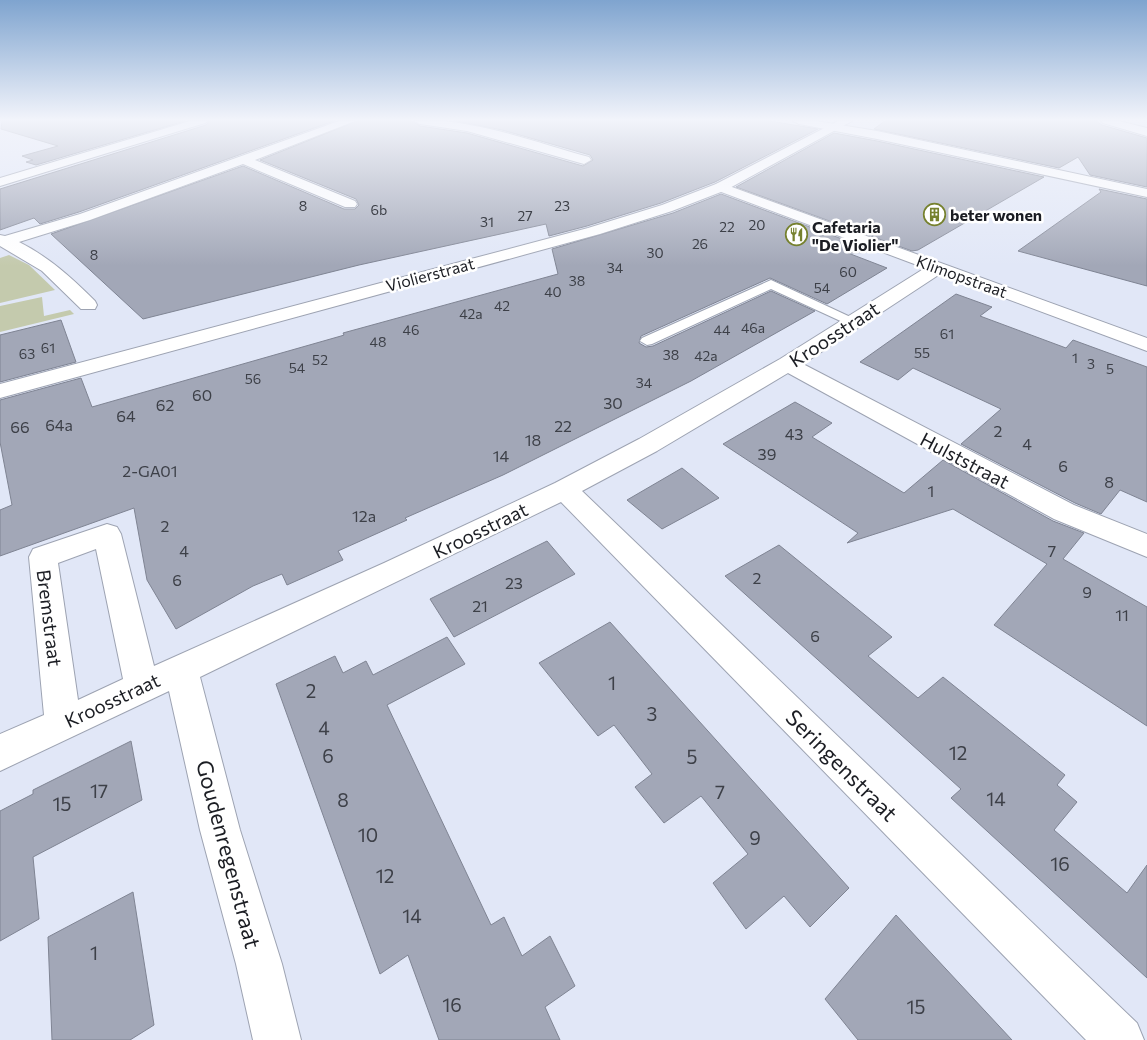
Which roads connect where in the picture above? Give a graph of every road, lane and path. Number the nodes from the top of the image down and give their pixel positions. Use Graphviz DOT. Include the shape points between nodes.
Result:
graph roads {
  1 [pos="41,170"];
  2 [pos="217,170"];
  3 [pos="267,170"];
  4 [pos="754,170"];
  5 [pos="1043,170"];
  6 [pos="0,182"];
  7 [pos="720,187"];
  8 [pos="1147,193"];
  9 [pos="350,204"];
  10 [pos="2,241"];
  11 [pos="939,267"];
  12 [pos="88,305"];
  13 [pos="852,321"];
  14 [pos="648,341"];
  15 [pos="1147,345"];
  16 [pos="788,364"];
  17 [pos="0,391"];
  18 [pos="564,489"];
  19 [pos="1147,546"];
  20 [pos="181,668"];
  21 [pos="142,686"];
  22 [pos="64,723"];
  23 [pos="0,752"];
  24 [pos="277,1040"];
  25 [pos="1120,1040"];
  1 -- 6 [label="street"];
  2 -- 10 [label="street" via="85,217"];
  3 -- 9 [label="street"];
  4 -- 7 [label="street, Violierstraat"];
  5 -- 8 [label="street"];
  7 -- 11 [label="street, Klimopstraat"];
  7 -- 17 [label="street, Violierstraat" via="594,231"];
  10 -- 12 [label="street" via="41,260"];
  11 -- 13 [label="street, Kroosstraat"];
  11 -- 15 [label="street, Klimopstraat"];
  13 -- 14 [label="lane" via="771,284"];
  13 -- 16 [label="street, Kroosstraat"];
  16 -- 18 [label="street, Kroosstraat" via="648,445"];
  16 -- 19 [label="street, Hulststraat" via="1064,512"];
  18 -- 20 [label="street, Kroosstraat"];
  18 -- 25 [label="street, Seringenstraat"];
  20 -- 21 [label="street, Kroosstraat"];
  20 -- 24 [label="street, Goudenregenstraat" via="220,830 259,964"];
  21 -- 22 [label="street, Kroosstraat"];
  21 -- 22 [label="street, Bremstraat" via="106,534 42,557"];
  22 -- 23 [label="street, Kroosstraat"];
}
